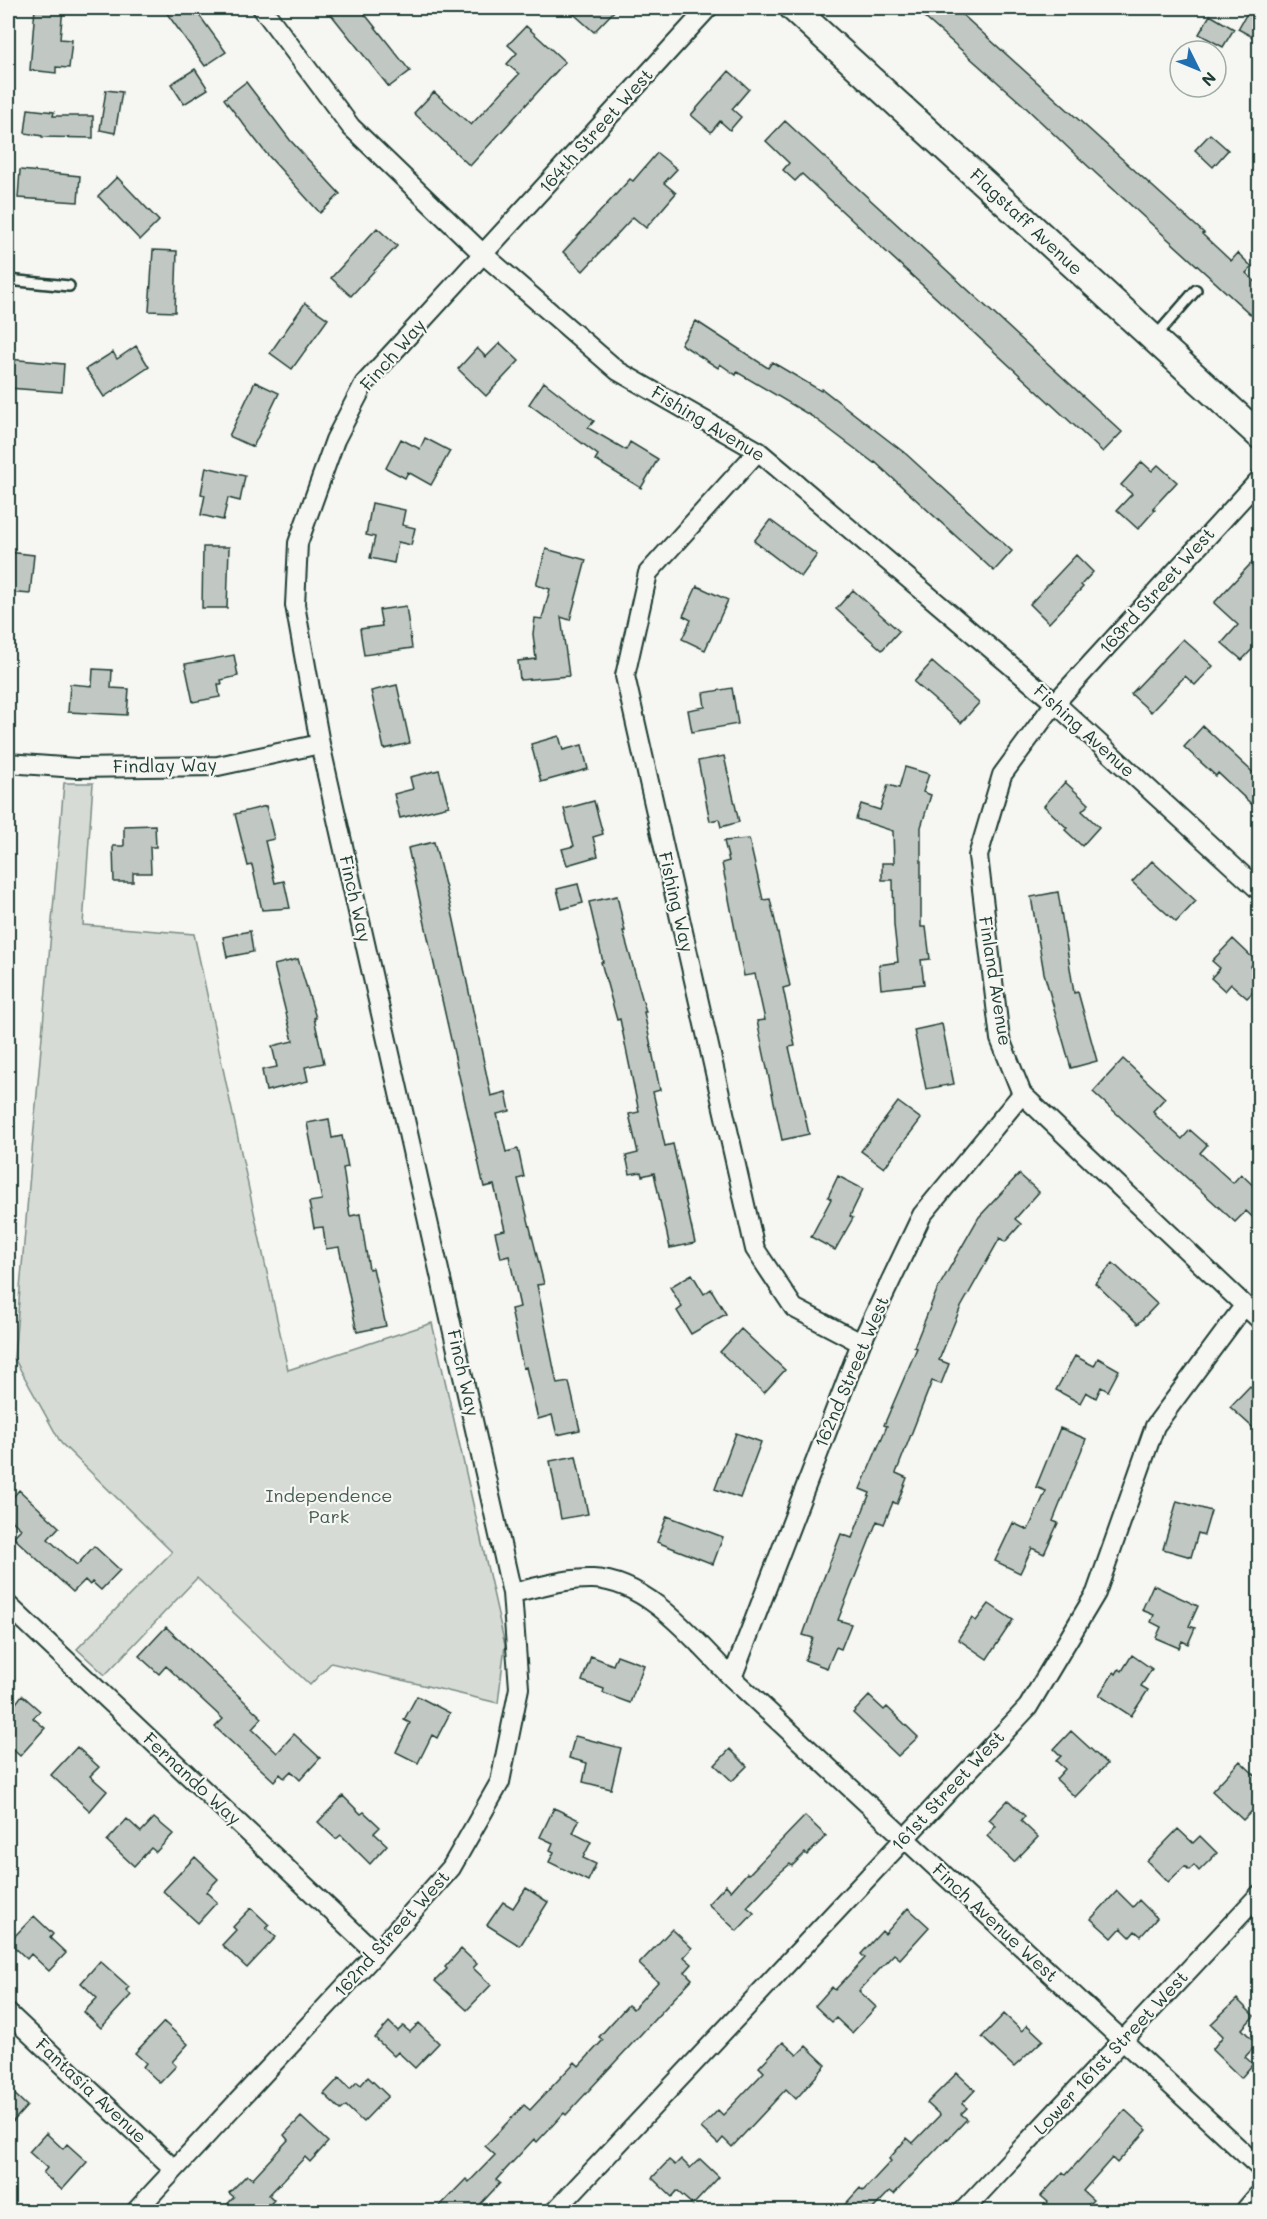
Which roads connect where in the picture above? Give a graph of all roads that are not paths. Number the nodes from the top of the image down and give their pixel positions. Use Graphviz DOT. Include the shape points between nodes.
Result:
graph roads {
  1 [pos="262,8"];
  2 [pos="708,8"];
  3 [pos="793,8"];
  4 [pos="483,254"];
  5 [pos="8,280"];
  6 [pos="69,286"];
  7 [pos="1196,291"];
  8 [pos="1153,338"];
  9 [pos="1260,436"];
  10 [pos="758,451"];
  11 [pos="1260,479"];
  12 [pos="1055,703"];
  13 [pos="320,744"];
  14 [pos="8,763"];
  15 [pos="1260,891"];
  16 [pos="1022,1094"];
  17 [pos="1244,1306"];
  18 [pos="1260,1320"];
  19 [pos="861,1343"];
  20 [pos="513,1593"];
  21 [pos="8,1605"];
  22 [pos="732,1677"];
  23 [pos="904,1838"];
  24 [pos="1260,1894"];
  25 [pos="376,1953"];
  26 [pos="8,2013"];
  27 [pos="1122,2041"];
  28 [pos="1260,2168"];
  29 [pos="174,2169"];
  30 [pos="1260,2199"];
  31 [pos="135,2211"];
  32 [pos="554,2211"];
  33 [pos="962,2211"];
  34 [pos="1249,2211"];
  1 -- 4 [label="street, Fishing Avenue" via="351,127"];
  2 -- 4 [label="street, 164th Street West"];
  3 -- 8 [label="street, Flagstaff Avenue"];
  4 -- 10 [label="street, Fishing Avenue" via="618,371"];
  4 -- 13 [label="street, Finch Way" via="364,384 335,440 298,543 295,605"];
  5 -- 6 [label="lane"];
  7 -- 8 [label="lane"];
  8 -- 9 [label="street, Flagstaff Avenue"];
  10 -- 12 [label="street, Fishing Avenue"];
  10 -- 19 [label="street, Fishing Way" via="648,573 625,676 755,1249 794,1308"];
  11 -- 12 [label="street, 163rd Street West"];
  12 -- 15 [label="street, Fishing Avenue"];
  12 -- 16 [label="street, Finland Avenue" via="1002,775 978,856 1000,1039"];
  13 -- 14 [label="street, Findlay Way" via="218,766 76,768"];
  13 -- 20 [label="street, Finch Way"];
  16 -- 17 [label="street, Finland Avenue"];
  16 -- 19 [label="street, 162nd Street West" via="922,1215"];
  17 -- 18 [label="street, Finland Avenue"];
  17 -- 23 [label="street, 161st Street West" via="1155,1426 1096,1593 1028,1707"];
  19 -- 22 [label="street, 162nd Street West"];
  20 -- 22 [label="street, Finch Avenue West" via="568,1580 618,1583 662,1609"];
  20 -- 25 [label="street, 162nd Street West" via="519,1688 500,1782 451,1868"];
  21 -- 25 [label="street, Fernando Way"];
  22 -- 23 [label="street, Finch Avenue West"];
  23 -- 27 [label="street, Finch Avenue West"];
  23 -- 32 [label="street, 161st Street West"];
  24 -- 27 [label="street, Lower 161st Street West"];
  25 -- 29 [label="street, 162nd Street West"];
  26 -- 29 [label="street, Fantasia Avenue"];
  27 -- 28 [label="street, Finch Avenue West"];
  27 -- 33 [label="street, Lower 161st Street West"];
  29 -- 31 [label="street, 162nd Street West"];
  30 -- 34 [label="street"];
}
